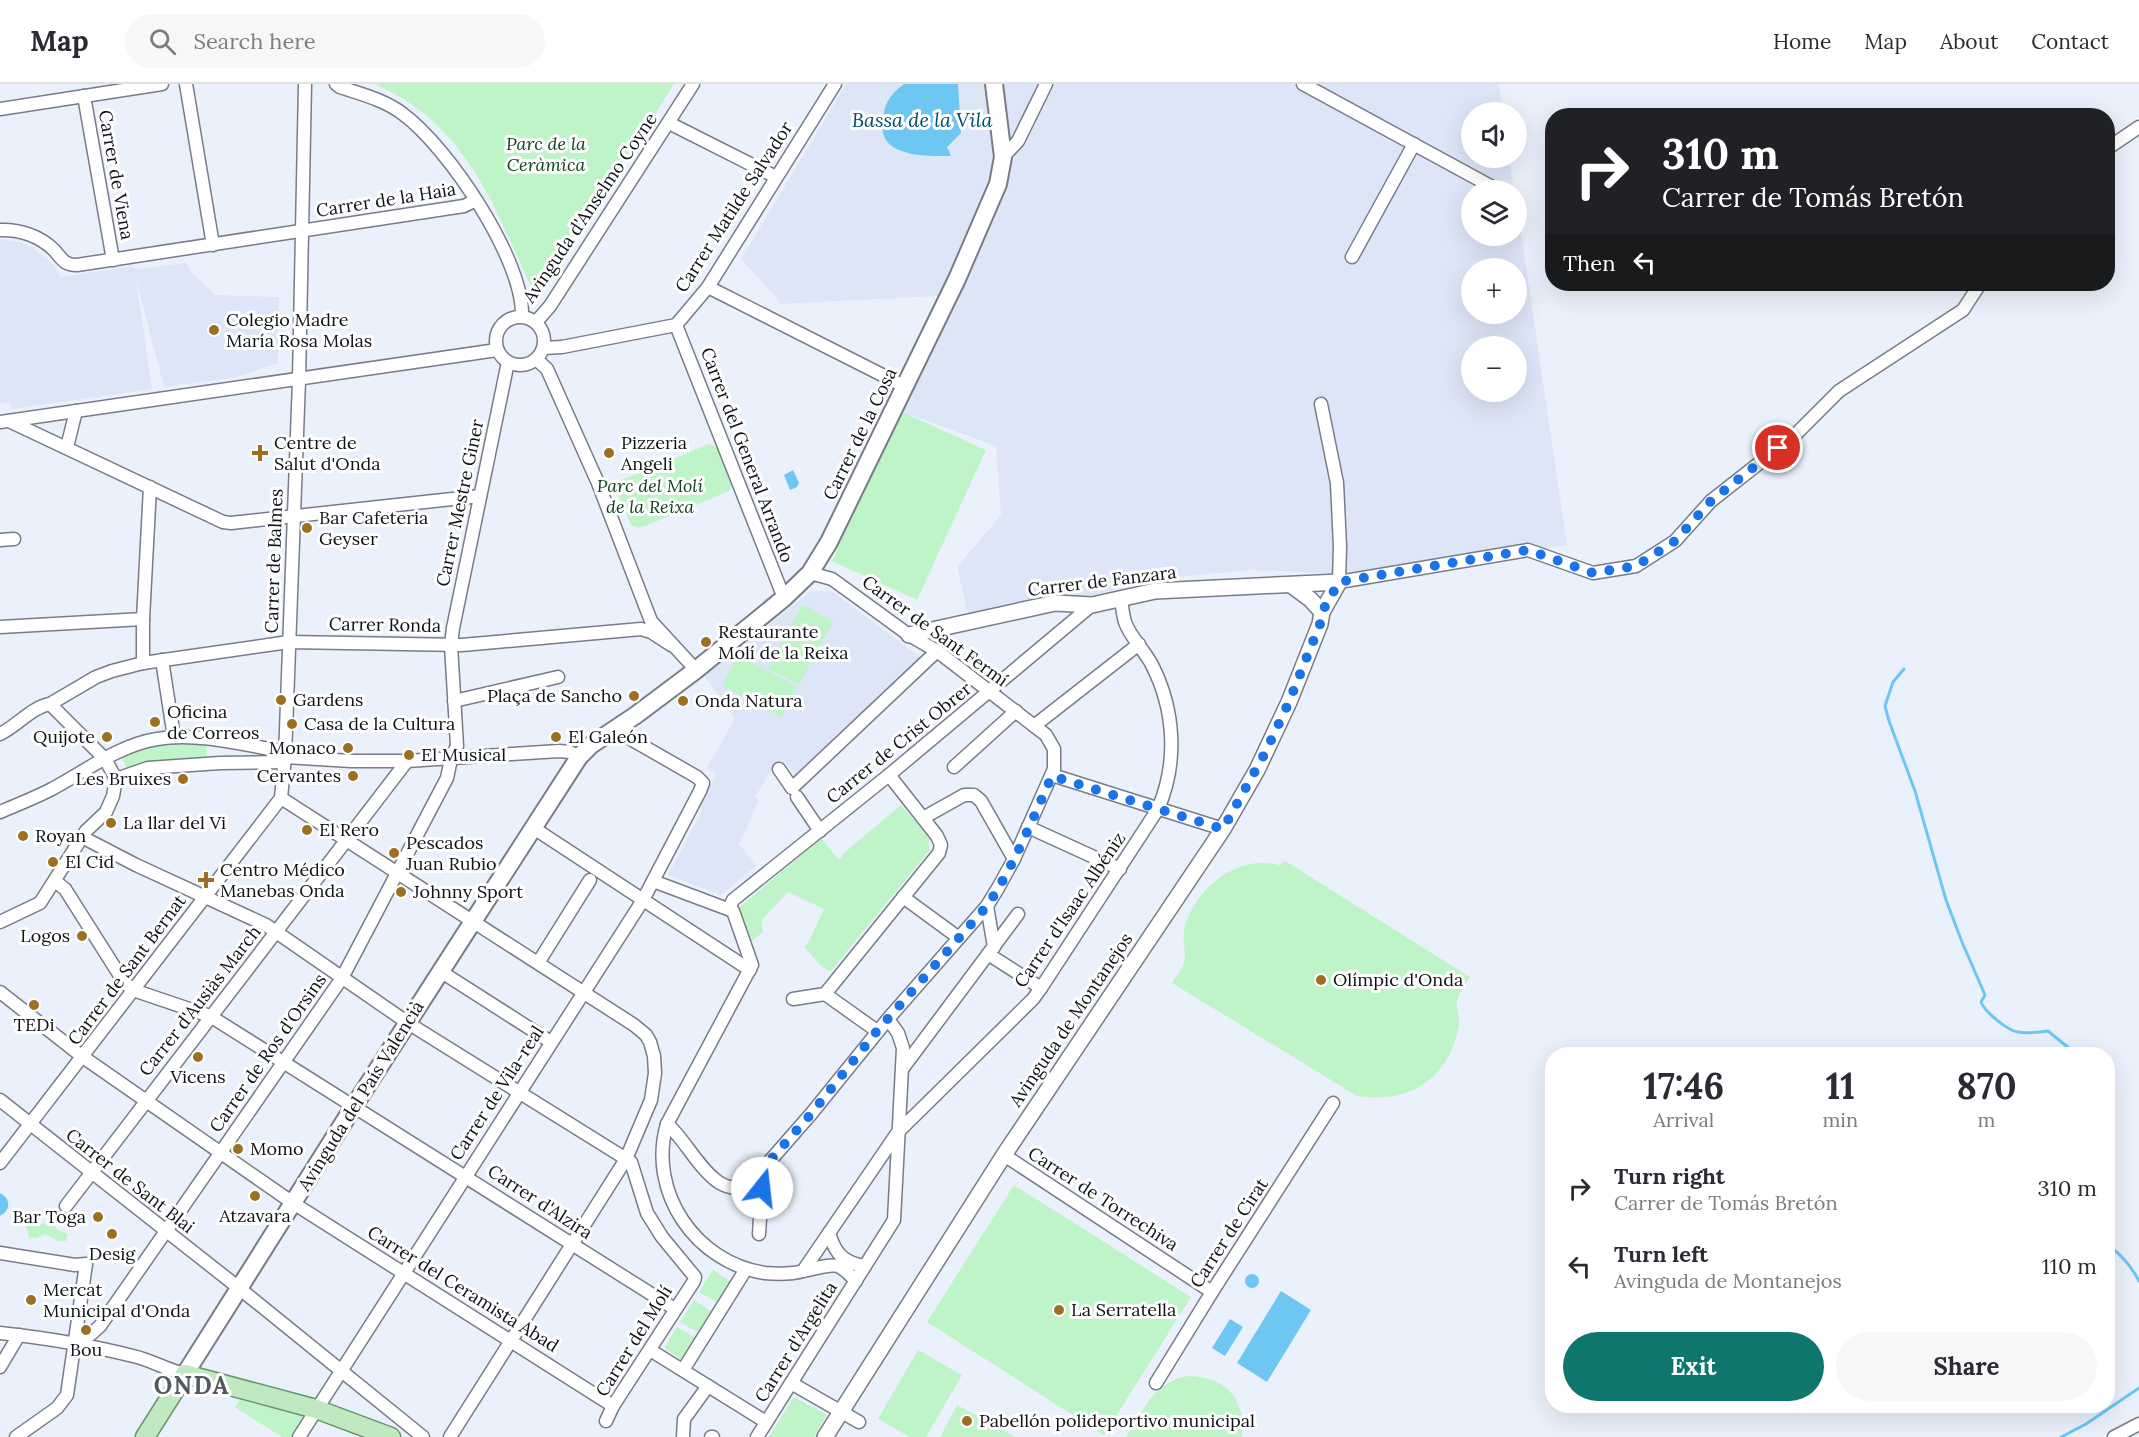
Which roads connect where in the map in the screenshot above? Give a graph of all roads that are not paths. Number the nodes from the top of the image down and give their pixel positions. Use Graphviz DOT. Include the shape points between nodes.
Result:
graph roads {
  1 [pos="162,84"];
  2 [pos="186,84"];
  3 [pos="305,84"];
  4 [pos="336,84"];
  5 [pos="693,84"];
  6 [pos="835,84"];
  7 [pos="994,84"];
  8 [pos="1046,84"];
  9 [pos="1303,84"];
  10 [pos="84,96"];
  11 [pos="0,109"];
  12 [pos="669,123"];
  13 [pos="2139,127"];
  14 [pos="2115,143"];
  15 [pos="1414,144"];
  16 [pos="1003,158"];
  17 [pos="776,177"];
  18 [pos="1480,180"];
  19 [pos="476,200"];
  20 [pos="0,230"];
  21 [pos="301,232"];
  22 [pos="213,245"];
  23 [pos="1352,256"];
  24 [pos="113,260"];
  25 [pos="708,287"];
  26 [pos="1975,291"];
  27 [pos="522,316"];
  28 [pos="536,322"];
  29 [pos="676,325"];
  30 [pos="497,350"];
  31 [pos="540,353"];
  32 [pos="508,362"];
  33 [pos="299,380"];
  34 [pos="904,386"];
  35 [pos="1321,404"];
  36 [pos="76,411"];
  37 [pos="4,421"];
  38 [pos="67,447"];
  39 [pos="150,487"];
  40 [pos="480,495"];
  41 [pos="293,515"];
  42 [pos="14,539"];
  43 [pos="0,540"];
  44 [pos="810,573"];
  45 [pos="1339,582"];
  46 [pos="1312,583"];
  47 [pos="1291,585"];
  48 [pos="784,598"];
  49 [pos="1121,599"];
  50 [pos="1092,605"];
  51 [pos="1322,612"];
  52 [pos="648,614"];
  53 [pos="143,619"];
  54 [pos="0,627"];
  55 [pos="627,630"];
  56 [pos="909,635"];
  57 [pos="289,642"];
  58 [pos="1139,644"];
  59 [pos="451,645"];
  60 [pos="671,645"];
  61 [pos="937,651"];
  62 [pos="162,660"];
  63 [pos="143,663"];
  64 [pos="696,670"];
  65 [pos="558,677"];
  66 [pos="990,691"];
  67 [pos="454,701"];
  68 [pos="50,704"];
  69 [pos="1016,711"];
  70 [pos="1034,726"];
  71 [pos="615,730"];
  72 [pos="0,734"];
  73 [pos="174,737"];
  74 [pos="221,741"];
  75 [pos="579,756"];
  76 [pos="284,757"];
  77 [pos="105,759"];
  78 [pos="450,759"];
  79 [pos="407,761"];
  80 [pos="220,763"];
  81 [pos="954,767"];
  82 [pos="779,769"];
  83 [pos="889,775"];
  84 [pos="1052,776"];
  85 [pos="116,778"];
  86 [pos="797,797"];
  87 [pos="281,798"];
  88 [pos="1158,808"];
  89 [pos="0,812"];
  90 [pos="923,818"];
  91 [pos="532,827"];
  92 [pos="1028,827"];
  93 [pos="1223,829"];
  94 [pos="820,831"];
  95 [pos="82,837"];
  96 [pos="346,841"];
  97 [pos="1014,859"];
  98 [pos="1120,869"];
  99 [pos="397,873"];
  100 [pos="590,880"];
  101 [pos="55,881"];
  102 [pos="653,881"];
  103 [pos="205,897"];
  104 [pos="903,897"];
  105 [pos="643,900"];
  106 [pos="987,906"];
  107 [pos="729,909"];
  108 [pos="1018,914"];
  109 [pos="472,921"];
  110 [pos="0,922"];
  111 [pos="276,932"];
  112 [pos="959,938"];
  113 [pos="991,950"];
  114 [pos="537,963"];
  115 [pos="750,970"];
  116 [pos="440,971"];
  117 [pos="342,978"];
  118 [pos="1041,988"];
  119 [pos="133,990"];
  120 [pos="0,992"];
  121 [pos="583,992"];
  122 [pos="829,996"];
  123 [pos="793,999"];
  124 [pos="210,1016"];
  125 [pos="888,1019"];
  126 [pos="408,1023"];
  127 [pos="877,1031"];
  128 [pos="551,1042"];
  129 [pos="83,1057"];
  130 [pos="284,1062"];
  131 [pos="903,1068"];
  132 [pos="519,1091"];
  133 [pos="0,1100"];
  134 [pos="147,1100"];
  135 [pos="1333,1103"];
  136 [pos="354,1106"];
  137 [pos="30,1124"];
  138 [pos="667,1124"];
  139 [pos="897,1132"];
  140 [pos="221,1153"];
  141 [pos="1004,1155"];
  142 [pos="626,1159"];
  143 [pos="0,1163"];
  144 [pos="91,1173"];
  145 [pos="759,1173"];
  146 [pos="466,1176"];
  147 [pos="293,1203"];
  148 [pos="66,1206"];
  149 [pos="165,1232"];
  150 [pos="759,1234"];
  151 [pos="826,1237"];
  152 [pos="571,1244"];
  153 [pos="0,1253"];
  154 [pos="835,1265"];
  155 [pos="865,1266"];
  156 [pos="746,1269"];
  157 [pos="803,1271"];
  158 [pos="403,1273"];
  159 [pos="856,1281"];
  160 [pos="239,1288"];
  161 [pos="1212,1292"];
  162 [pos="675,1310"];
  163 [pos="0,1333"];
  164 [pos="19,1335"];
  165 [pos="509,1340"];
  166 [pos="76,1342"];
  167 [pos="650,1350"];
  168 [pos="0,1367"];
  169 [pos="342,1370"];
  170 [pos="683,1370"];
  171 [pos="185,1374"];
  172 [pos="791,1383"];
  173 [pos="1156,1383"];
  174 [pos="708,1386"];
  175 [pos="614,1406"];
  176 [pos="316,1409"];
  177 [pos="840,1412"];
  178 [pos="606,1421"];
  179 [pos="766,1422"];
  180 [pos="859,1422"];
  181 [pos="2139,1424"];
  182 [pos="388,1436"];
  183 [pos="16,1437"];
  184 [pos="145,1437"];
  185 [pos="299,1437"];
  186 [pos="423,1437"];
  187 [pos="450,1437"];
  188 [pos="683,1437"];
  189 [pos="757,1437"];
  190 [pos="825,1437"];
  191 [pos="2114,1437"];
  1 -- 10 [label="street"];
  2 -- 22 [label="street"];
  3 -- 21 [label="street, Carrer de Balmes"];
  4 -- 19 [label="street" via="402,112 453,165"];
  5 -- 12 [label="street, Avinguda d'Anselmo Coyne"];
  6 -- 17 [label="street, Carrer Matilde Salvador"];
  7 -- 16 [label="main road"];
  8 -- 16 [label="street, Carrer de la Cosa" via="1018,141"];
  9 -- 15 [label="street"];
  10 -- 11 [label="street"];
  10 -- 24 [label="street, Carrer de Viena"];
  12 -- 17 [label="street"];
  12 -- 28 [label="street, Avinguda d'Anselmo Coyne"];
  13 -- 14 [label="street"];
  15 -- 18 [label="street"];
  15 -- 23 [label="street"];
  16 -- 34 [label="main road, Carrer de la Cosa" via="998,184 957,279"];
  17 -- 25 [label="street, Carrer Matilde Salvador"];
  19 -- 21 [label="street, Carrer de la Haia" via="464,206"];
  19 -- 27 [label="street" via="502,246 522,300"];
  20 -- 24 [label="street, Carrer de la Haia" via="20,231 38,238 69,265"];
  21 -- 22 [label="street, Carrer de la Haia"];
  21 -- 33 [label="street, Carrer de Balmes"];
  22 -- 24 [label="street, Carrer de la Haia"];
  25 -- 29 [label="street, Carrer Matilde Salvador"];
  25 -- 34 [label="street"];
  26 -- 45 [label="street" via="1963,310 1839,391 1795,435 1711,501 1675,541 1636,566 1593,573 1528,550"];
  27 -- 28 [label="street"];
  27 -- 30 [label="street" via="500,326"];
  28 -- 31 [label="street" via="543,334"];
  29 -- 31 [label="street"];
  29 -- 48 [label="street, Carrer del General Arrando"];
  30 -- 32 [label="street"];
  30 -- 33 [label="street"];
  31 -- 32 [label="street" via="522,365"];
  31 -- 52 [label="street" via="598,483"];
  32 -- 40 [label="street, Carrer Mestre Giner"];
  33 -- 36 [label="street"];
  33 -- 41 [label="street, Carrer de Balmes"];
  34 -- 44 [label="main road, Carrer de la Cosa" via="829,542"];
  35 -- 45 [label="street, Avinguda de Montanejos" via="1337,483"];
  36 -- 37 [label="street"];
  36 -- 38 [label="street"];
  37 -- 38 [label="street"];
  38 -- 39 [label="street"];
  39 -- 41 [label="street" via="223,522"];
  39 -- 53 [label="street"];
  40 -- 41 [label="street"];
  40 -- 59 [label="street, Carrer Mestre Giner"];
  41 -- 57 [label="street, Carrer de Balmes"];
  42 -- 43 [label="street"];
  44 -- 48 [label="main road, Carrer de la Cosa"];
  44 -- 56 [label="street, Carrer de Sant Fermí" via="832,579"];
  45 -- 46 [label="street, Carrer de Fanzara"];
  45 -- 51 [label="street, Avinguda de Montanejos"];
  46 -- 47 [label="street, Carrer de Fanzara"];
  46 -- 51 [label="street"];
  47 -- 49 [label="street, Carrer de Fanzara" via="1155,591"];
  47 -- 51 [label="street"];
  48 -- 64 [label="main road, Carrer de la Cosa"];
  49 -- 50 [label="street, Carrer de Fanzara"];
  49 -- 58 [label="street, Carrer d'Isaac Albéniz" via="1125,623"];
  50 -- 56 [label="street, Carrer de Fanzara" via="1055,603"];
  50 -- 66 [label="street, Carrer de Crist Obrer"];
  51 -- 93 [label="street, Avinguda de Montanejos" via="1289,702"];
  52 -- 55 [label="street"];
  52 -- 60 [label="street"];
  53 -- 54 [label="street"];
  53 -- 63 [label="street"];
  55 -- 59 [label="street, Carrer Ronda"];
  55 -- 60 [label="street, Carrer Ronda" via="646,630"];
  56 -- 61 [label="street, Carrer de Sant Fermí"];
  57 -- 59 [label="street, Carrer Ronda"];
  57 -- 62 [label="street, Carrer Ronda"];
  57 -- 76 [label="street, Carrer de Balmes"];
  58 -- 70 [label="street"];
  58 -- 88 [label="street, Carrer d'Isaac Albéniz" via="1153,666 1170,722 1168,782"];
  59 -- 67 [label="street, Carrer Mestre Giner"];
  60 -- 64 [label="street"];
  61 -- 66 [label="street, Carrer de Sant Fermí"];
  61 -- 82 [label="street" via="792,788"];
  62 -- 63 [label="street, Carrer Ronda"];
  62 -- 73 [label="street"];
  63 -- 68 [label="street, Carrer Ronda" via="96,677"];
  64 -- 71 [label="main road, Carrer de la Cosa"];
  65 -- 67 [label="street"];
  66 -- 69 [label="street, Carrer de Sant Fermí"];
  66 -- 83 [label="street, Carrer de Crist Obrer"];
  67 -- 78 [label="street, Carrer Mestre Giner" via="457,746"];
  68 -- 72 [label="street, Carrer Ronda" via="42,705"];
  68 -- 77 [label="street"];
  69 -- 70 [label="street, Carrer de Sant Fermí"];
  69 -- 81 [label="street"];
  70 -- 84 [label="street, Carrer de Sant Fermí" via="1046,735 1054,749"];
  71 -- 75 [label="main road, Carrer de la Cosa"];
  71 -- 102 [label="street, Carrer de Vila-real" via="703,783"];
  73 -- 74 [label="street"];
  73 -- 77 [label="street" via="140,743"];
  74 -- 76 [label="street"];
  74 -- 80 [label="street"];
  75 -- 78 [label="street" via="560,751"];
  75 -- 91 [label="main road, Avinguda del País Valencià"];
  76 -- 79 [label="street"];
  76 -- 80 [label="street"];
  76 -- 87 [label="street"];
  77 -- 85 [label="street"];
  77 -- 89 [label="street"];
  78 -- 79 [label="street"];
  78 -- 99 [label="street, Carrer de Ros d'Orsins" via="444,785"];
  79 -- 96 [label="street, Carrer d'Ausiàs March"];
  80 -- 85 [label="street" via="148,768"];
  83 -- 90 [label="street"];
  83 -- 94 [label="street, Carrer de Crist Obrer"];
  84 -- 88 [label="street"];
  84 -- 92 [label="street"];
  85 -- 95 [label="street" via="108,808"];
  86 -- 94 [label="street"];
  87 -- 96 [label="street"];
  87 -- 103 [label="street, Carrer de Sant Bernat"];
  88 -- 93 [label="street"];
  88 -- 98 [label="street, Carrer d'Isaac Albéniz"];
  90 -- 97 [label="street" via="964,795 977,796"];
  90 -- 104 [label="street" via="937,836 940,849"];
  91 -- 105 [label="street"];
  91 -- 109 [label="main road, Avinguda del País Valencià"];
  92 -- 97 [label="street"];
  92 -- 98 [label="street"];
  93 -- 141 [label="street, Avinguda de Montanejos"];
  94 -- 107 [label="street, Carrer de Crist Obrer" via="733,900"];
  95 -- 101 [label="street"];
  95 -- 103 [label="street"];
  96 -- 99 [label="street"];
  96 -- 111 [label="street, Carrer d'Ausiàs March"];
  97 -- 106 [label="street"];
  98 -- 118 [label="street, Carrer d'Isaac Albéniz"];
  99 -- 109 [label="street"];
  99 -- 117 [label="street, Carrer de Ros d'Orsins"];
  100 -- 114 [label="street"];
  101 -- 110 [label="street" via="40,903"];
  101 -- 119 [label="street" via="65,889"];
  102 -- 105 [label="street, Carrer de Vila-real"];
  102 -- 107 [label="street"];
  103 -- 111 [label="street"];
  103 -- 119 [label="street, Carrer de Sant Bernat"];
  104 -- 112 [label="street"];
  104 -- 122 [label="street" via="838,978"];
  105 -- 115 [label="street"];
  105 -- 121 [label="street, Carrer de Vila-real"];
  106 -- 112 [label="street"];
  106 -- 113 [label="street"];
  107 -- 115 [label="street" via="751,961"];
  108 -- 113 [label="street"];
  109 -- 114 [label="street"];
  109 -- 116 [label="main road, Avinguda del País Valencià"];
  111 -- 117 [label="street"];
  111 -- 124 [label="street, Carrer d'Ausiàs March"];
  112 -- 125 [label="street"];
  113 -- 118 [label="street"];
  113 -- 131 [label="street"];
  114 -- 121 [label="street"];
  115 -- 138 [label="street"];
  116 -- 126 [label="main road, Avinguda del País Valencià"];
  116 -- 128 [label="street"];
  117 -- 126 [label="street"];
  117 -- 130 [label="street, Carrer de Ros d'Orsins"];
  118 -- 139 [label="street, Carrer d'Isaac Albéniz"];
  119 -- 124 [label="street, Carrer d'Alzira"];
  119 -- 129 [label="street, Carrer de Sant Bernat"];
  120 -- 129 [label="street, Carrer del Ceramista Abad"];
  121 -- 128 [label="street, Carrer de Vila-real"];
  121 -- 142 [label="street" via="634,1024 646,1035 652,1049 655,1063 651,1100"];
  122 -- 123 [label="street"];
  122 -- 127 [label="street"];
  124 -- 130 [label="street, Carrer d'Alzira"];
  124 -- 134 [label="street, Carrer d'Ausiàs March"];
  125 -- 127 [label="street"];
  125 -- 131 [label="street, Carrer d'Argelita" via="902,1040"];
  126 -- 132 [label="street"];
  126 -- 136 [label="main road, Avinguda del País Valencià"];
  127 -- 145 [label="street"];
  128 -- 132 [label="street, Carrer de Vila-real"];
  129 -- 134 [label="street, Carrer del Ceramista Abad"];
  129 -- 137 [label="street, Carrer de Sant Bernat"];
  130 -- 136 [label="street, Carrer d'Alzira"];
  130 -- 140 [label="street, Carrer de Ros d'Orsins"];
  131 -- 139 [label="street, Carrer d'Argelita"];
  132 -- 142 [label="street"];
  132 -- 146 [label="street, Carrer de Vila-real"];
  133 -- 137 [label="street, Carrer de Sant Blai"];
  134 -- 140 [label="street, Carrer del Ceramista Abad"];
  134 -- 144 [label="street, Carrer d'Ausiàs March"];
  135 -- 161 [label="street, Carrer de Cirat"];
  136 -- 146 [label="street, Carrer d'Alzira"];
  136 -- 147 [label="main road, Avinguda del País Valencià"];
  137 -- 143 [label="street, Carrer de Sant Bernat"];
  137 -- 144 [label="street, Carrer de Sant Blai"];
  138 -- 145 [label="street" via="715,1180 728,1187 750,1183"];
  138 -- 156 [label="street" via="664,1177 675,1209 701,1242"];
  139 -- 151 [label="street, Carrer d'Argelita"];
  139 -- 155 [label="street, Carrer d'Argelita" via="894,1220"];
  140 -- 147 [label="street, Carrer del Ceramista Abad"];
  140 -- 149 [label="street, Carrer de Ros d'Orsins"];
  141 -- 161 [label="street, Carrer de Torrechiva"];
  141 -- 177 [label="street, Avinguda de Montanejos"];
  142 -- 152 [label="street"];
  142 -- 162 [label="street, Carrer del Molí" via="634,1167 643,1203 655,1226 694,1277"];
  144 -- 148 [label="street, Carrer d'Ausiàs March"];
  144 -- 149 [label="street, Carrer de Sant Blai"];
  145 -- 150 [label="street"];
  146 -- 152 [label="street, Carrer d'Alzira"];
  146 -- 158 [label="street, Carrer de Vila-real"];
  147 -- 158 [label="street, Carrer del Ceramista Abad"];
  147 -- 160 [label="main road, Avinguda del País Valencià"];
  149 -- 160 [label="street, Carrer de Sant Blai"];
  149 -- 166 [label="street, Carrer de Ros d'Orsins" via="100,1326"];
  151 -- 154 [label="street, Carrer d'Argelita"];
  151 -- 155 [label="street" via="834,1250 854,1264"];
  151 -- 157 [label="street, Carrer d'Argelita"];
  152 -- 162 [label="street, Carrer d'Alzira"];
  152 -- 165 [label="street"];
  153 -- 166 [label="street" via="86,1264"];
  154 -- 157 [label="street"];
  154 -- 159 [label="street"];
  155 -- 159 [label="street, Carrer d'Argelita"];
  156 -- 157 [label="street" via="776,1274"];
  156 -- 170 [label="street"];
  158 -- 165 [label="street, Carrer del Ceramista Abad"];
  158 -- 169 [label="street, Carrer de Vila-real"];
  159 -- 172 [label="street, Carrer d'Argelita"];
  160 -- 169 [label="street, Carrer de Sant Blai"];
  160 -- 171 [label="main road, Avinguda del País Valencià"];
  161 -- 173 [label="street, Carrer de Cirat"];
  162 -- 167 [label="street, Carrer del Molí"];
  163 -- 164 [label="street"];
  164 -- 166 [label="street"];
  164 -- 168 [label="street"];
  165 -- 175 [label="street, Carrer del Ceramista Abad"];
  165 -- 187 [label="street"];
  166 -- 171 [label="street"];
  166 -- 183 [label="street" via="69,1386 62,1403"];
  167 -- 170 [label="street"];
  167 -- 175 [label="street, Carrer del Molí"];
  169 -- 176 [label="street, Carrer de Vila-real"];
  169 -- 186 [label="street, Carrer de Sant Blai"];
  170 -- 174 [label="street"];
  171 -- 176 [label="main road"];
  171 -- 184 [label="main road, Avinguda del País Valencià"];
  172 -- 177 [label="street"];
  172 -- 179 [label="street, Carrer d'Argelita"];
  174 -- 179 [label="street"];
  174 -- 188 [label="street" via="684,1419"];
  175 -- 178 [label="street, Carrer del Molí"];
  176 -- 182 [label="main road"];
  176 -- 185 [label="street, Carrer de Vila-real"];
  177 -- 180 [label="street"];
  177 -- 190 [label="street, Avinguda de Montanejos"];
  179 -- 189 [label="street, Carrer d'Argelita"];
  181 -- 191 [label="street"];
}
